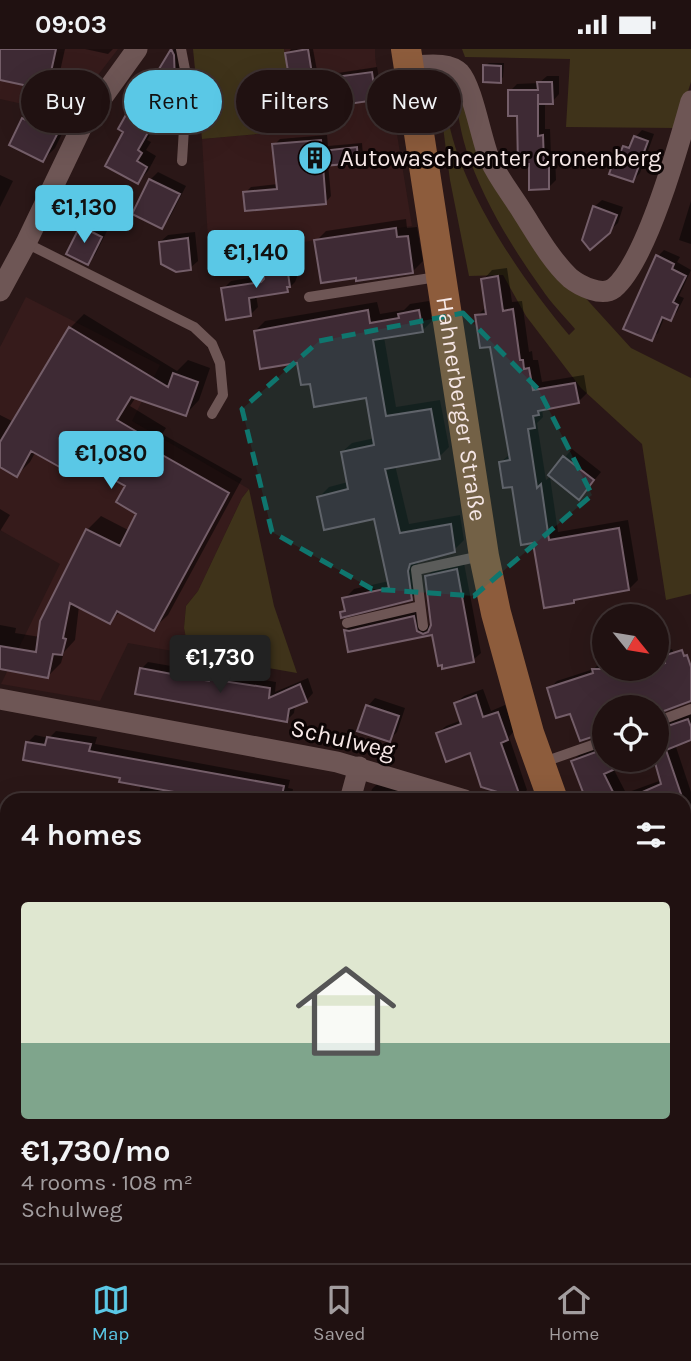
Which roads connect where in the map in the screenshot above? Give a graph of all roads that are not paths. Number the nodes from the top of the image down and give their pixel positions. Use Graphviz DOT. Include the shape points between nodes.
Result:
graph roads {
  1 [pos="137,49"];
  2 [pos="181,49"];
  3 [pos="407,57"];
  4 [pos="691,101"];
  5 [pos="688,126"];
  6 [pos="182,161"];
  7 [pos="26,243"];
  8 [pos="440,276"];
  9 [pos="0,291"];
  10 [pos="309,297"];
  11 [pos="212,414"];
  12 [pos="484,556"];
  13 [pos="420,605"];
  14 [pos="347,623"];
  15 [pos="423,626"];
  16 [pos="0,699"];
  17 [pos="691,709"];
  18 [pos="669,717"];
  19 [pos="592,745"];
  20 [pos="541,763"];
  21 [pos="359,767"];
  22 [pos="352,793"];
  23 [pos="443,793"];
  24 [pos="551,793"];
  1 -- 7 [label="street" via="83,124"];
  2 -- 6 [label="lane" via="187,80"];
  3 -- 5 [label="street" via="457,70 466,81 490,159 504,184 545,247 582,287 614,288 633,260"];
  3 -- 8 [label="main road, Hahnerberger Straße"];
  4 -- 5 [label="street"];
  7 -- 9 [label="street"];
  7 -- 11 [label="lane" via="194,327 212,344 220,362 223,395"];
  8 -- 10 [label="lane"];
  8 -- 12 [label="main road, Hahnerberger Straße"];
  12 -- 13 [label="lane" via="416,570"];
  12 -- 20 [label="main road, Hahnerberger Straße" via="510,667"];
  13 -- 14 [label="lane"];
  13 -- 15 [label="lane"];
  16 -- 21 [label="street, Schulweg"];
  17 -- 18 [label="lane"];
  19 -- 20 [label="lane"];
  20 -- 24 [label="main road, Hahnerberger Straße"];
  21 -- 22 [label="street"];
  21 -- 23 [label="street, Schulweg"];
}
